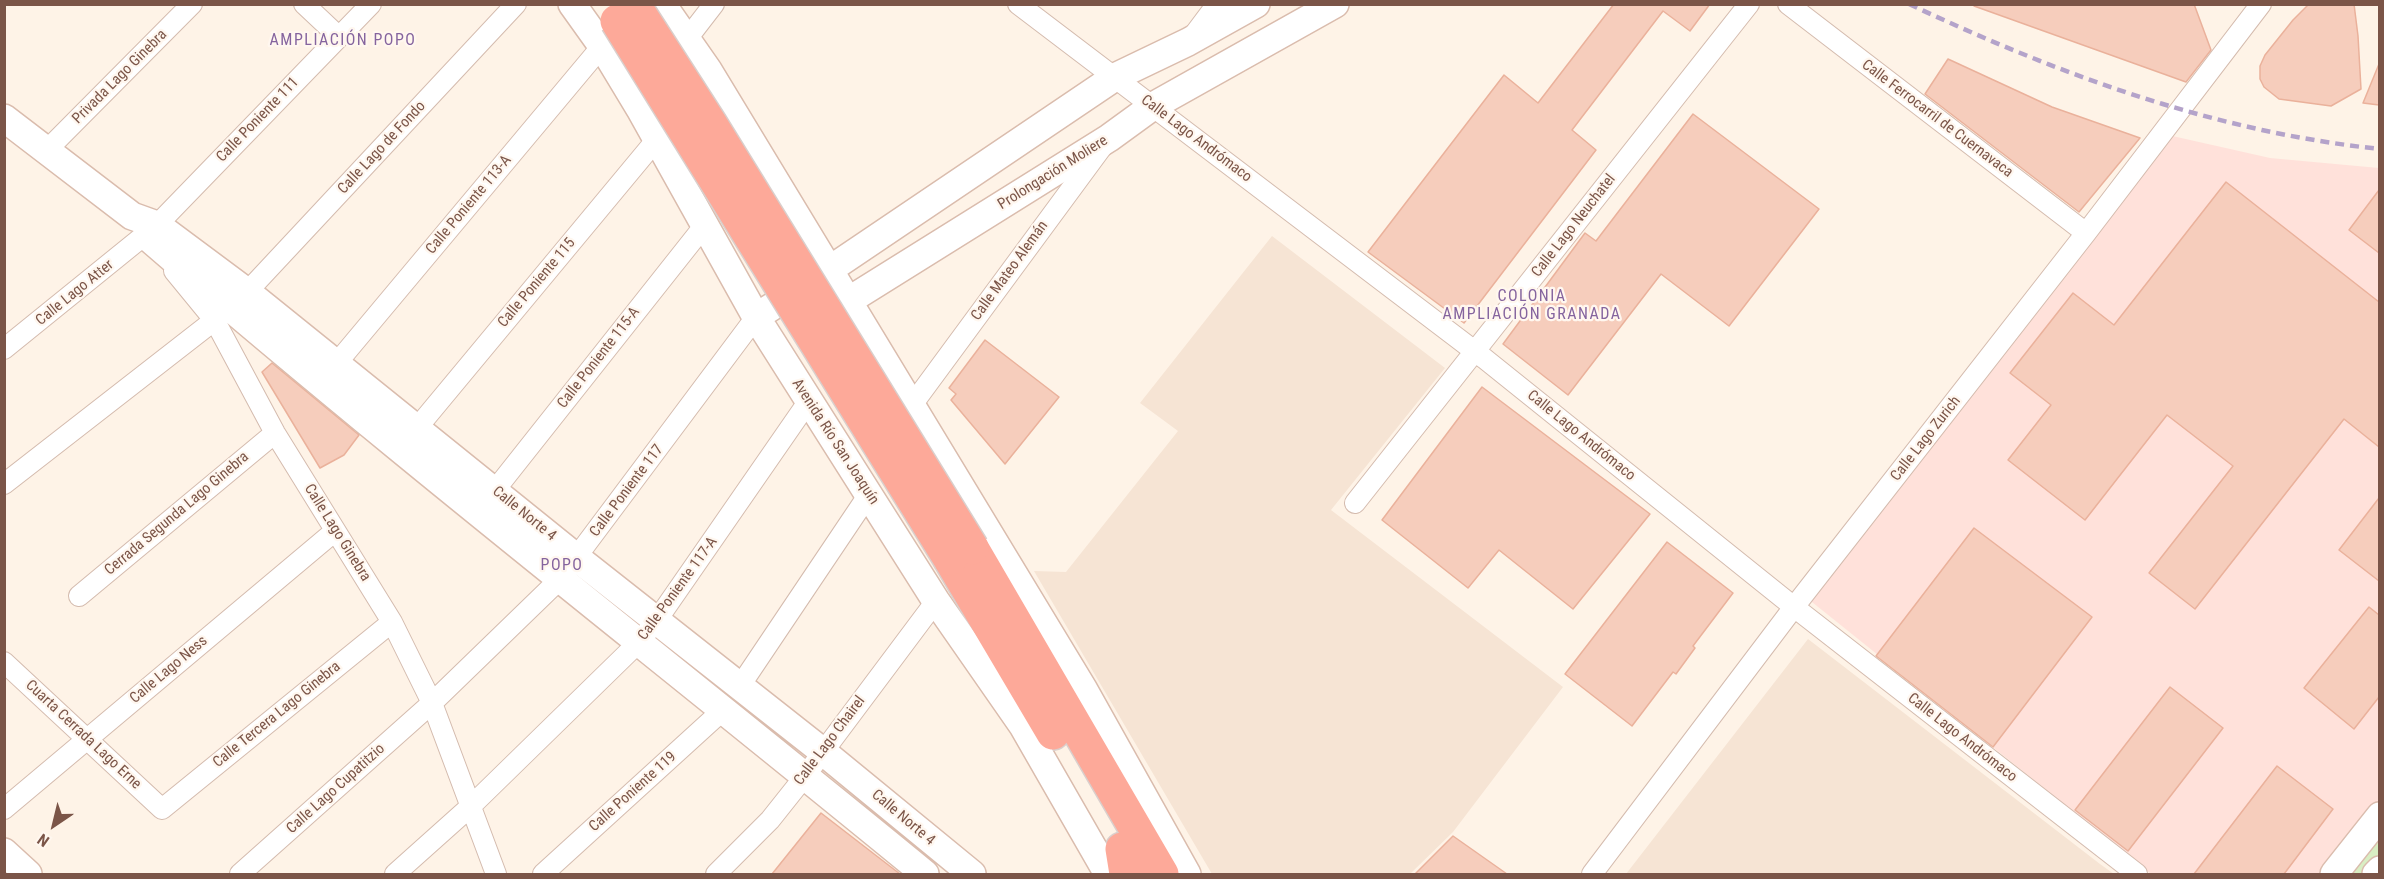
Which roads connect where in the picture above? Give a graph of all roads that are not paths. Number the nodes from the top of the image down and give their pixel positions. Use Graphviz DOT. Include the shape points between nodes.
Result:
graph roads {
  1 [pos="192,4"];
  2 [pos="304,4"];
  3 [pos="371,4"];
  4 [pos="516,4"];
  5 [pos="572,4"];
  6 [pos="714,4"];
  7 [pos="1018,4"];
  8 [pos="1216,4"];
  9 [pos="1256,4"];
  10 [pos="1335,4"];
  11 [pos="1749,4"];
  12 [pos="1788,4"];
  13 [pos="2261,4"];
  14 [pos="626,15"];
  15 [pos="338,36"];
  16 [pos="687,39"];
  17 [pos="1188,42"];
  18 [pos="708,70"];
  19 [pos="1115,77"];
  20 [pos="1153,106"];
  21 [pos="640,109"];
  22 [pos="4,118"];
  23 [pos="1109,138"];
  24 [pos="657,139"];
  25 [pos="47,150"];
  26 [pos="145,226"];
  27 [pos="704,226"];
  28 [pos="2086,234"];
  29 [pos="829,270"];
  30 [pos="848,302"];
  31 [pos="231,307"];
  32 [pos="756,317"];
  33 [pos="774,346"];
  34 [pos="4,349"];
  35 [pos="1475,351"];
  36 [pos="336,364"];
  37 [pos="808,402"];
  38 [pos="912,405"];
  39 [pos="417,428"];
  40 [pos="275,433"];
  41 [pos="4,484"];
  42 [pos="495,490"];
  43 [pos="869,494"];
  44 [pos="1355,503"];
  45 [pos="334,531"];
  46 [pos="577,558"];
  47 [pos="560,579"];
  48 [pos="79,596"];
  49 [pos="936,601"];
  50 [pos="1794,607"];
  51 [pos="657,620"];
  52 [pos="392,621"];
  53 [pos="639,642"];
  54 [pos="4,662"];
  55 [pos="740,686"];
  56 [pos="432,703"];
  57 [pos="723,710"];
  58 [pos="88,739"];
  59 [pos="822,751"];
  60 [pos="805,776"];
  61 [pos="471,806"];
  62 [pos="4,809"];
  63 [pos="162,809"];
  64 [pos="2376,829"];
  65 [pos="4,852"];
  66 [pos="1127,862"];
  67 [pos="2379,870"];
  68 [pos="28,874"];
  69 [pos="240,874"];
  70 [pos="395,874"];
  71 [pos="496,874"];
  72 [pos="543,874"];
  73 [pos="716,874"];
  74 [pos="924,874"];
  75 [pos="972,874"];
  76 [pos="1162,874"];
  77 [pos="1176,874"];
  78 [pos="1187,874"];
  79 [pos="1592,874"];
  80 [pos="2137,874"];
  81 [pos="2334,874"];
  82 [pos="2376,874"];
  1 -- 25 [label="street, Privada Lago Ginebra"];
  2 -- 15 [label="street"];
  3 -- 15 [label="street, Calle Poniente 111"];
  4 -- 31 [label="street, Calle Lago de Fondo"];
  5 -- 14 [label="street, Avenida Río San Joaquín"];
  6 -- 16 [label="street"];
  7 -- 19 [label="street, Calle Lago Andrómaco"];
  8 -- 17 [label="street"];
  9 -- 17 [label="street"];
  10 -- 20 [label="street, Prolongación Moliere"];
  11 -- 35 [label="street, Calle Lago Neuchatel"];
  12 -- 28 [label="street, Calle Ferrocarril de Cuernavaca"];
  13 -- 28 [label="street, Calle Lago Zurich"];
  14 -- 16 [label="street, Avenida Río San Joaquín"];
  14 -- 21 [label="street, Avenida Río San Joaquín"];
  14 -- 36 [label="street, Calle Poniente 113-A"];
  14 -- 66 [label="highway, Avenida Río San Joaquín, bridge" via="961,554"];
  15 -- 26 [label="street, Calle Poniente 111"];
  16 -- 18 [label="street, Avenida Río San Joaquín"];
  17 -- 19 [label="street"];
  18 -- 21 [label="street" via="699,83 678,98"];
  18 -- 29 [label="street, Avenida Río San Joaquín"];
  19 -- 20 [label="street, Calle Lago Andrómaco"];
  19 -- 29 [label="street"];
  20 -- 23 [label="street, Prolongación Moliere"];
  20 -- 35 [label="street, Calle Lago Andrómaco"];
  21 -- 24 [label="street, Avenida Río San Joaquín"];
  22 -- 25 [label="street"];
  23 -- 30 [label="street, Prolongación Moliere"];
  23 -- 38 [label="street, Calle Mateo Alemán"];
  24 -- 27 [label="street, Avenida Río San Joaquín"];
  24 -- 39 [label="street, Calle Poniente 115"];
  25 -- 26 [label="street"];
  26 -- 31 [label="street, Calle Norte 4"];
  26 -- 34 [label="street, Calle Lago Atter"];
  27 -- 32 [label="street, Avenida Río San Joaquín"];
  27 -- 42 [label="street, Calle Poniente 115-A"];
  28 -- 50 [label="street, Calle Lago Zurich"];
  29 -- 30 [label="street, Avenida Río San Joaquín"];
  29 -- 32 [label="street"];
  30 -- 33 [label="street, Prolongación Moliere"];
  30 -- 38 [label="street, Avenida Río San Joaquín"];
  31 -- 36 [label="street, Calle Norte 4"];
  31 -- 40 [label="street, Calle Lago Ginebra"];
  31 -- 41 [label="street, Calle Lago de Fondo"];
  31 -- 47 [label="street, Calle Norte 4"];
  32 -- 33 [label="street, Avenida Río San Joaquín"];
  32 -- 46 [label="street, Calle Poniente 117"];
  33 -- 37 [label="street, Avenida Río San Joaquín"];
  35 -- 44 [label="street, Calle Lago Neuchatel"];
  35 -- 50 [label="street, Calle Lago Andrómaco"];
  36 -- 39 [label="street, Calle Norte 4"];
  37 -- 43 [label="street, Avenida Río San Joaquín"];
  37 -- 51 [label="street, Calle Poniente 117-A"];
  38 -- 78 [label="street, Avenida Río San Joaquín" via="1084,690"];
  39 -- 42 [label="street, Calle Norte 4"];
  40 -- 45 [label="street, Calle Lago Ginebra"];
  40 -- 48 [label="street, Cerrada Segunda Lago Ginebra"];
  42 -- 46 [label="street, Calle Norte 4"];
  43 -- 49 [label="street, Avenida Río San Joaquín"];
  43 -- 55 [label="street"];
  45 -- 52 [label="street, Calle Lago Ginebra"];
  45 -- 58 [label="street, Calle Lago Ness"];
  46 -- 47 [label="street, Calle Poniente 117"];
  46 -- 51 [label="street, Calle Norte 4"];
  47 -- 53 [label="street, Calle Norte 4"];
  47 -- 56 [label="street, Calle Poniente 117"];
  49 -- 59 [label="street, Calle Lago Chairel"];
  49 -- 66 [label="street, Avenida Río San Joaquín" via="1023,726"];
  50 -- 79 [label="street, Calle Lago Zurich"];
  50 -- 80 [label="street, Calle Lago Andrómaco"];
  51 -- 53 [label="street, Calle Poniente 117-A"];
  51 -- 55 [label="street, Calle Norte 4"];
  52 -- 56 [label="street, Calle Lago Ginebra"];
  52 -- 63 [label="street, Calle Tercera Lago Ginebra"];
  53 -- 57 [label="street, Calle Norte 4"];
  53 -- 61 [label="street, Calle Poniente 117-A"];
  54 -- 58 [label="street, Cuarta Cerrada Lago Erne"];
  55 -- 59 [label="street, Calle Norte 4"];
  56 -- 61 [label="street, Calle Lago Ginebra"];
  56 -- 69 [label="street, Calle Lago Cupatitzio"];
  57 -- 60 [label="street, Calle Norte 4"];
  57 -- 72 [label="street, Calle Poniente 119"];
  58 -- 62 [label="street, Calle Lago Ness"];
  58 -- 63 [label="street, Cuarta Cerrada Lago Erne"];
  59 -- 60 [label="street, Calle Lago Chairel"];
  59 -- 75 [label="street, Calle Norte 4"];
  60 -- 73 [label="street, Calle Lago Chairel" via="770,820"];
  60 -- 74 [label="street, Calle Norte 4"];
  61 -- 70 [label="street, Calle Poniente 117-A"];
  61 -- 71 [label="street, Calle Lago Ginebra"];
  64 -- 81 [label="street"];
  65 -- 68 [label="street"];
  66 -- 76 [label="highway, Avenida Río San Joaquín"];
  66 -- 77 [label="highway"];
  67 -- 82 [label="street"];
}
